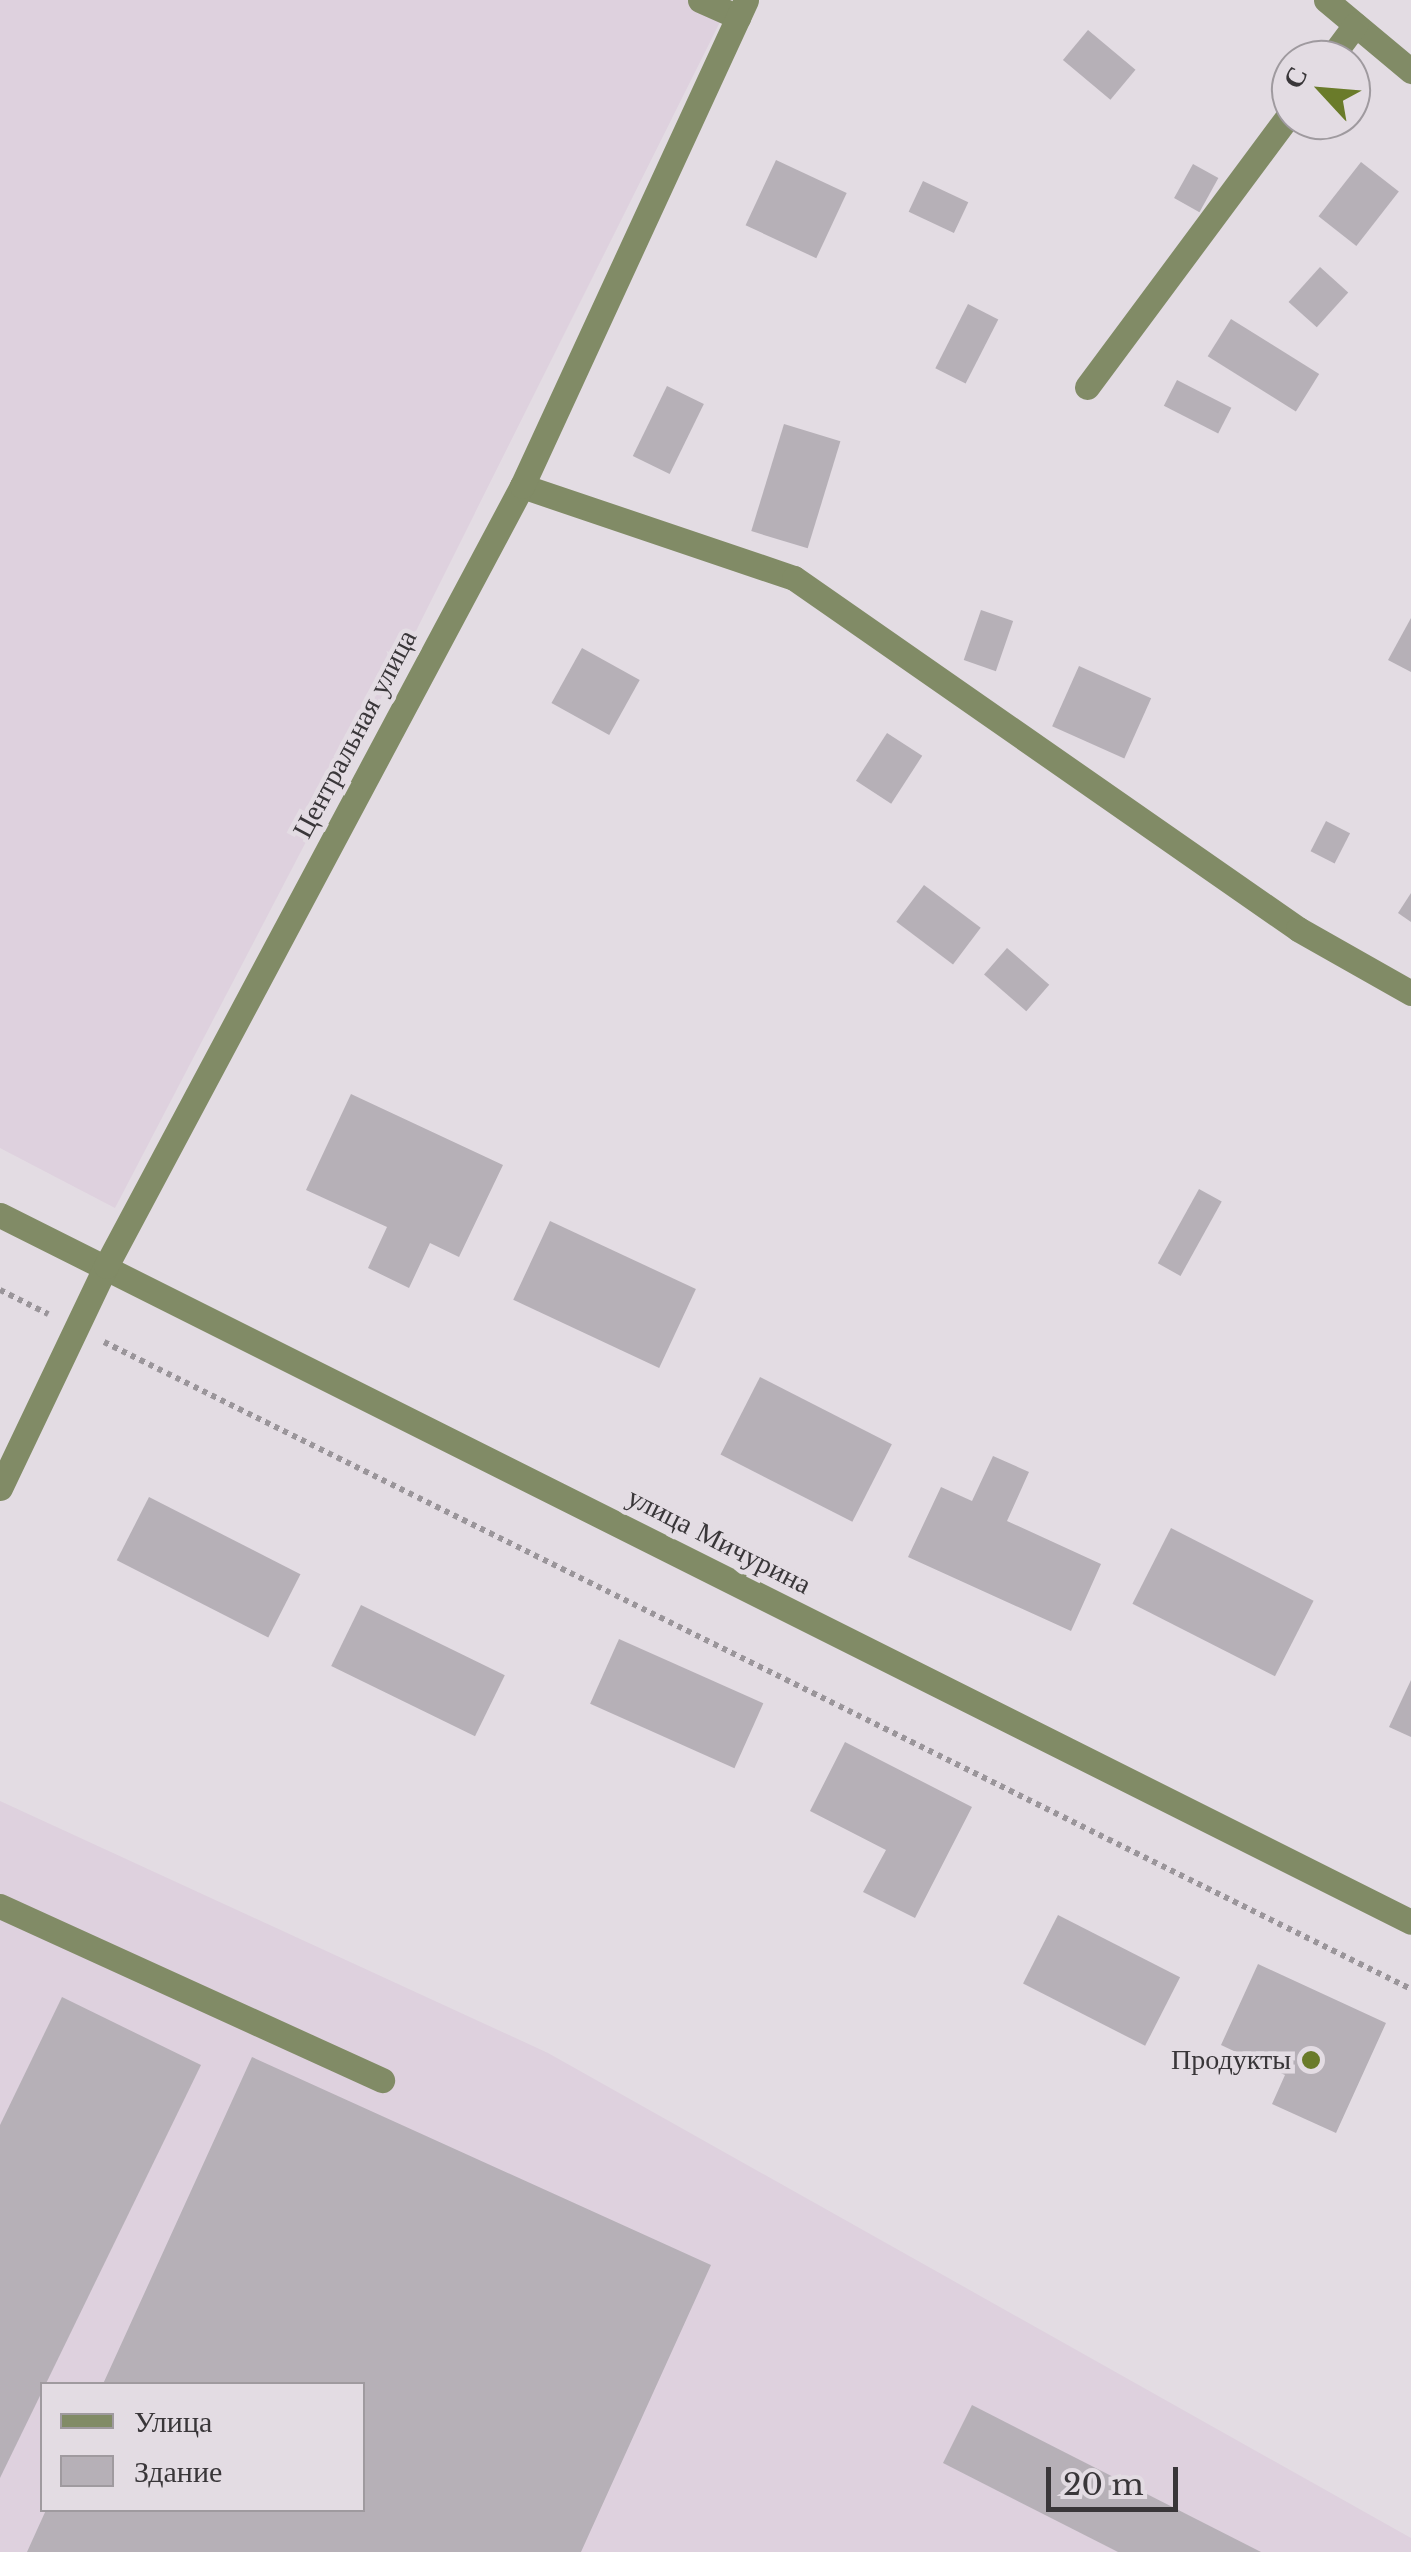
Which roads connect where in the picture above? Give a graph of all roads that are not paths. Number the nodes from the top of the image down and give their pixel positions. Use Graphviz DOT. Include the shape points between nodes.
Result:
graph roads {
  1 [pos="700,0"];
  2 [pos="1326,0"];
  3 [pos="742,9"];
  4 [pos="1356,25"];
  5 [pos="1345,40"];
  6 [pos="1411,72"];
  7 [pos="1271,139"];
  8 [pos="1088,387"];
  9 [pos="522,486"];
  10 [pos="1411,993"];
  11 [pos="0,1215"];
  12 [pos="106,1266"];
  13 [pos="0,1488"];
  14 [pos="0,1906"];
  15 [pos="1411,1922"];
  16 [pos="382,2080"];
  1 -- 3 [label="street"];
  2 -- 4 [label="street"];
  3 -- 9 [label="street, Центральная улица"];
  4 -- 5 [label="street"];
  4 -- 6 [label="street"];
  7 -- 8 [label="street"];
  9 -- 10 [label="street" via="794,578 1298,929"];
  9 -- 12 [label="street, Центральная улица"];
  11 -- 12 [label="street, улица Мичурина"];
  12 -- 13 [label="street, Центральная улица"];
  12 -- 15 [label="street, улица Мичурина"];
  14 -- 16 [label="street"];
}
